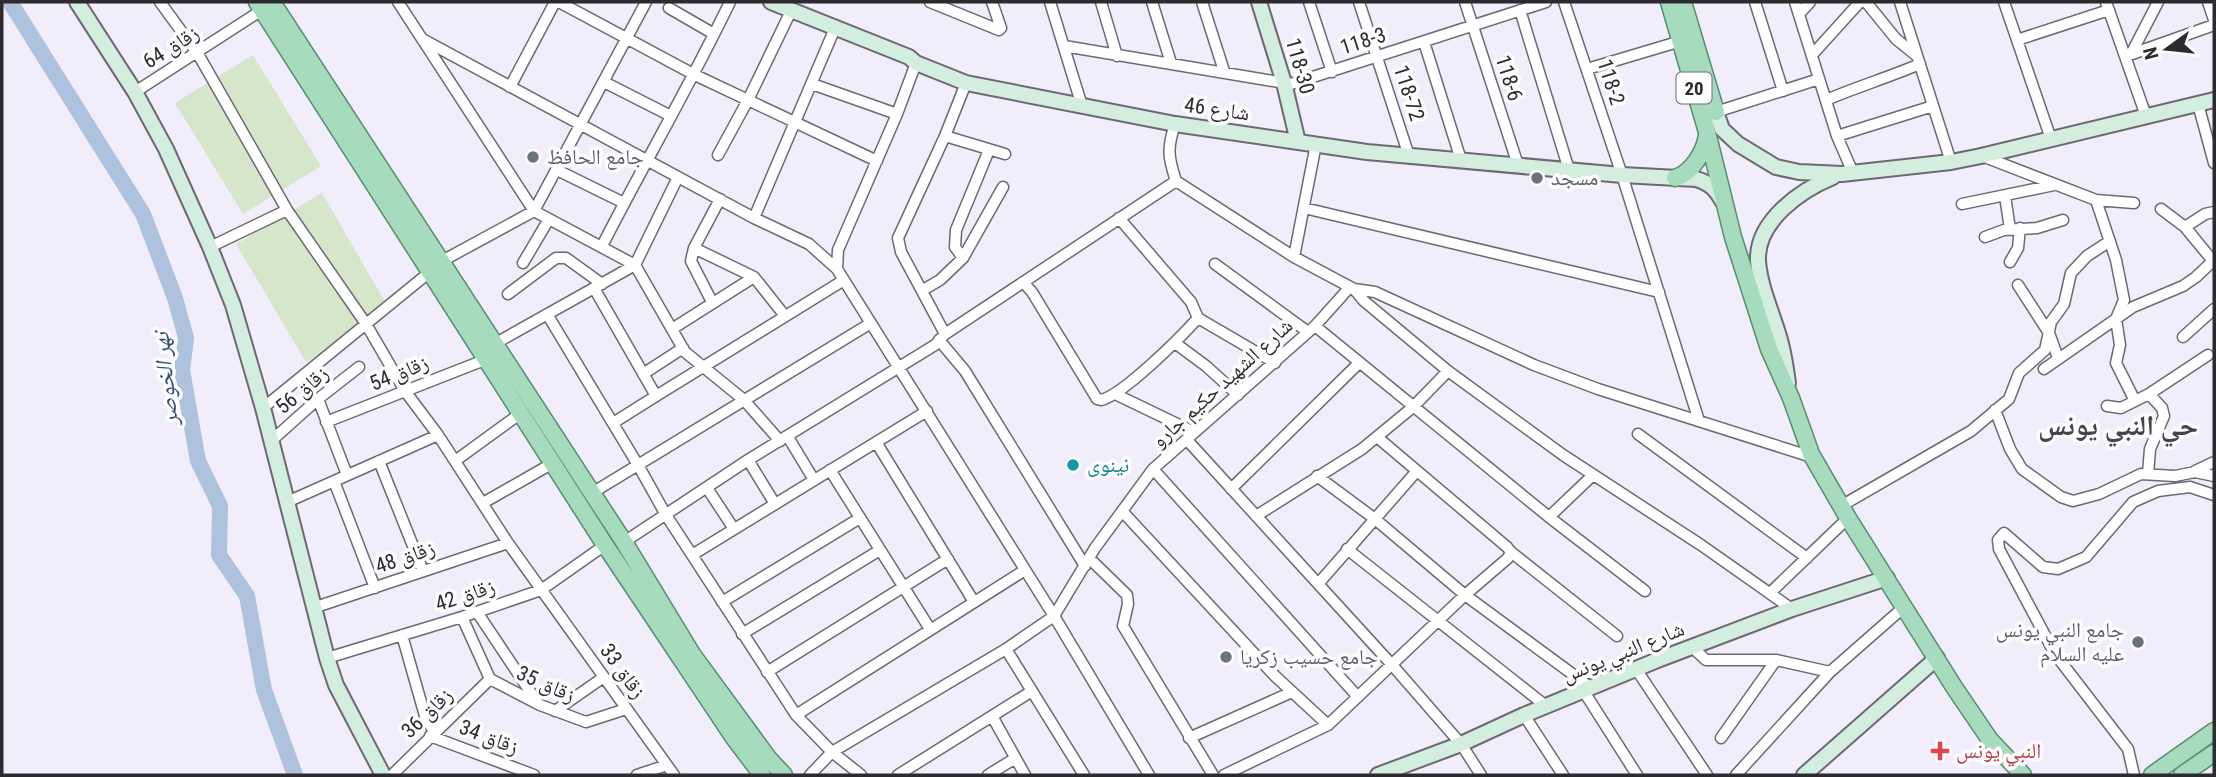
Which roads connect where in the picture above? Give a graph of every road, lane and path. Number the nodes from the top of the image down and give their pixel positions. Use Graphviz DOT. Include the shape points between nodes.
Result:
graph roads {
  1 [pos="77,2"];
  2 [pos="160,2"];
  3 [pos="398,2"];
  4 [pos="557,2"];
  5 [pos="646,2"];
  6 [pos="730,2"];
  7 [pos="771,2"];
  8 [pos="930,2"];
  9 [pos="955,2"];
  10 [pos="992,2"];
  11 [pos="1050,2"];
  12 [pos="1101,2"];
  13 [pos="1152,2"];
  14 [pos="1202,2"];
  15 [pos="1259,2"];
  16 [pos="1309,2"];
  17 [pos="1359,2"];
  18 [pos="1465,2"];
  19 [pos="1546,2"];
  20 [pos="1564,2"];
  21 [pos="1669,2"];
  22 [pos="1683,2"];
  23 [pos="1755,2"];
  24 [pos="1795,2"];
  25 [pos="1810,2"];
  26 [pos="1860,2"];
  27 [pos="1866,2"];
  28 [pos="1900,2"];
  29 [pos="2004,2"];
  30 [pos="2158,2"];
  31 [pos="2208,2"];
  32 [pos="264,5"];
  33 [pos="2107,6"];
  34 [pos="669,8"];
  35 [pos="1520,10"];
  36 [pos="791,11"];
  37 [pos="958,13"];
  38 [pos="1799,14"];
  39 [pos="2214,22"];
  40 [pos="1472,26"];
  41 [pos="835,28"];
  42 [pos="715,34"];
  43 [pos="626,38"];
  44 [pos="424,40"];
  45 [pos="2017,40"];
  46 [pos="1681,41"];
  47 [pos="1424,42"];
  48 [pos="1064,46"];
  49 [pos="198,54"];
  50 [pos="1812,55"];
  51 [pos="2129,55"];
  52 [pos="1117,56"];
  53 [pos="1377,58"];
  54 [pos="1919,60"];
  55 [pos="916,63"];
  56 [pos="1171,64"];
  57 [pos="1587,69"];
  58 [pos="1224,71"];
  59 [pos="1332,72"];
  60 [pos="695,75"];
  61 [pos="1819,79"];
  62 [pos="604,82"];
  63 [pos="966,83"];
  64 [pos="1284,83"];
  65 [pos="812,84"];
  66 [pos="510,87"];
  67 [pos="1783,90"];
  68 [pos="135,92"];
  69 [pos="748,100"];
  70 [pos="1826,100"];
  71 [pos="2214,100"];
  72 [pos="2198,104"];
  73 [pos="1082,106"];
  74 [pos="1933,106"];
  75 [pos="1716,112"];
  76 [pos="897,114"];
  77 [pos="671,116"];
  78 [pos="2146,116"];
  79 [pos="796,122"];
  80 [pos="1175,124"];
  81 [pos="582,125"];
  82 [pos="1707,132"];
  83 [pos="945,136"];
  84 [pos="1838,136"];
  85 [pos="2052,139"];
  86 [pos="1298,142"];
  87 [pos="1316,145"];
  88 [pos="989,150"];
  89 [pos="1005,154"];
  90 [pos="718,155"];
  91 [pos="1409,156"];
  92 [pos="1981,156"];
  93 [pos="646,159"];
  94 [pos="1461,160"];
  95 [pos="877,161"];
  96 [pos="1951,162"];
  97 [pos="2214,163"];
  98 [pos="1518,165"];
  99 [pos="557,170"];
  100 [pos="1569,170"];
  101 [pos="1847,174"];
  102 [pos="1622,175"];
  103 [pos="677,177"];
  104 [pos="1675,178"];
  105 [pos="1176,181"];
  106 [pos="2054,185"];
  107 [pos="1003,187"];
  108 [pos="2005,196"];
  109 [pos="720,199"];
  110 [pos="2096,200"];
  111 [pos="624,203"];
  112 [pos="1962,204"];
  113 [pos="2134,204"];
  114 [pos="1304,208"];
  115 [pos="2161,209"];
  116 [pos="287,210"];
  117 [pos="534,211"];
  118 [pos="2214,212"];
  119 [pos="1727,216"];
  120 [pos="754,218"];
  121 [pos="1119,218"];
  122 [pos="549,219"];
  123 [pos="2063,220"];
  124 [pos="2185,227"];
  125 [pos="2015,229"];
  126 [pos="1985,237"];
  127 [pos="2110,241"];
  128 [pos="602,246"];
  129 [pos="210,247"];
  130 [pos="694,248"];
  131 [pos="1293,257"];
  132 [pos="963,258"];
  133 [pos="2214,260"];
  134 [pos="2010,262"];
  135 [pos="523,264"];
  136 [pos="1215,264"];
  137 [pos="635,265"];
  138 [pos="436,266"];
  139 [pos="837,269"];
  140 [pos="754,277"];
  141 [pos="844,280"];
  142 [pos="1023,282"];
  143 [pos="2018,285"];
  144 [pos="598,286"];
  145 [pos="1352,288"];
  146 [pos="923,290"];
  147 [pos="1659,292"];
  148 [pos="508,294"];
  149 [pos="712,302"];
  150 [pos="2214,309"];
  151 [pos="547,314"];
  152 [pos="785,316"];
  153 [pos="1198,318"];
  154 [pos="2116,319"];
  155 [pos="871,323"];
  156 [pos="366,324"];
  157 [pos="672,329"];
  158 [pos="1311,329"];
  159 [pos="2049,333"];
  160 [pos="942,337"];
  161 [pos="2183,337"];
  162 [pos="496,343"];
  163 [pos="1175,343"];
  164 [pos="683,348"];
  165 [pos="2208,355"];
  166 [pos="2058,358"];
  167 [pos="487,359"];
  168 [pos="1275,363"];
  169 [pos="1358,364"];
  170 [pos="704,366"];
  171 [pos="359,367"];
  172 [pos="900,368"];
  173 [pos="2044,369"];
  174 [pos="1448,371"];
  175 [pos="643,374"];
  176 [pos="405,391"];
  177 [pos="1115,394"];
  178 [pos="2149,394"];
  179 [pos="1238,395"];
  180 [pos="656,396"];
  181 [pos="1791,398"];
  182 [pos="318,400"];
  183 [pos="744,400"];
  184 [pos="2135,401"];
  185 [pos="1413,407"];
  186 [pos="2107,407"];
  187 [pos="262,408"];
  188 [pos="1995,410"];
  189 [pos="927,411"];
  190 [pos="521,413"];
  191 [pos="1699,421"];
  192 [pos="326,422"];
  193 [pos="613,423"];
  194 [pos="1638,434"];
  195 [pos="438,435"];
  196 [pos="1190,436"];
  197 [pos="1377,437"];
  198 [pos="784,439"];
  199 [pos="270,442"];
  200 [pos="876,442"];
  201 [pos="1813,457"];
  202 [pos="748,460"];
  203 [pos="379,461"];
  204 [pos="455,461"];
  205 [pos="2214,462"];
  206 [pos="553,463"];
  207 [pos="638,465"];
  208 [pos="1153,469"];
  209 [pos="831,470"];
  210 [pos="1416,472"];
  211 [pos="2195,472"];
  212 [pos="2148,474"];
  213 [pos="347,475"];
  214 [pos="1593,475"];
  215 [pos="1317,476"];
  216 [pos="2214,476"];
  217 [pos="814,480"];
  218 [pos="334,481"];
  219 [pos="707,488"];
  220 [pos="1231,489"];
  221 [pos="592,493"];
  222 [pos="2214,495"];
  223 [pos="287,502"];
  224 [pos="483,503"];
  225 [pos="775,504"];
  226 [pos="1122,511"];
  227 [pos="1845,512"];
  228 [pos="666,515"];
  229 [pos="1256,516"];
  230 [pos="860,517"];
  231 [pos="1549,517"];
  232 [pos="1375,519"];
  233 [pos="734,529"];
  234 [pos="624,542"];
  235 [pos="509,543"];
  236 [pos="605,545"];
  237 [pos="1347,549"];
  238 [pos="880,551"];
  239 [pos="1511,552"];
  240 [pos="692,555"];
  241 [pos="1807,558"];
  242 [pos="948,559"];
  243 [pos="1087,562"];
  244 [pos="1025,570"];
  245 [pos="423,571"];
  246 [pos="1887,578"];
  247 [pos="1318,584"];
  248 [pos="375,587"];
  249 [pos="902,587"];
  250 [pos="541,590"];
  251 [pos="1645,591"];
  252 [pos="1770,593"];
  253 [pos="1465,595"];
  254 [pos="722,602"];
  255 [pos="974,602"];
  256 [pos="1904,607"];
  257 [pos="313,608"];
  258 [pos="1792,609"];
  259 [pos="477,612"];
  260 [pos="1054,616"];
  261 [pos="462,617"];
  262 [pos="1439,621"];
  263 [pos="930,629"];
  264 [pos="742,634"];
  265 [pos="402,635"];
  266 [pos="1617,636"];
  267 [pos="1692,647"];
  268 [pos="1006,649"];
  269 [pos="327,658"];
  270 [pos="1937,658"];
  271 [pos="1776,660"];
  272 [pos="1393,666"];
  273 [pos="1636,669"];
  274 [pos="767,672"];
  275 [pos="1830,672"];
  276 [pos="604,677"];
  277 [pos="490,679"];
  278 [pos="1587,689"];
  279 [pos="1032,691"];
  280 [pos="1292,692"];
  281 [pos="1358,697"];
  282 [pos="540,705"];
  283 [pos="1546,706"];
  284 [pos="626,709"];
  285 [pos="555,710"];
  286 [pos="796,715"];
  287 [pos="1524,715"];
  288 [pos="992,716"];
  289 [pos="1328,725"];
  290 [pos="2214,731"];
  291 [pos="432,734"];
  292 [pos="1189,738"];
  293 [pos="1721,738"];
  294 [pos="1990,740"];
  295 [pos="1461,744"];
  296 [pos="832,752"];
  297 [pos="2214,753"];
  298 [pos="1014,759"];
  299 [pos="667,765"];
  300 [pos="1407,770"];
  301 [pos="383,775"];
  302 [pos="391,775"];
  303 [pos="534,775"];
  304 [pos="637,775"];
  305 [pos="674,775"];
  306 [pos="762,775"];
  307 [pos="784,775"];
  308 [pos="810,775"];
  309 [pos="861,775"];
  310 [pos="898,775"];
  311 [pos="988,775"];
  312 [pos="1025,775"];
  313 [pos="1084,775"];
  314 [pos="1149,775"];
  315 [pos="1213,775"];
  316 [pos="1224,775"];
  317 [pos="1378,775"];
  318 [pos="1481,775"];
  319 [pos="1563,775"];
  320 [pos="1637,775"];
  321 [pos="1707,775"];
  322 [pos="1736,775"];
  323 [pos="1804,775"];
  324 [pos="2008,775"];
  325 [pos="2023,775"];
  326 [pos="2134,775"];
  327 [pos="2152,775"];
  328 [pos="2182,775"];
  1 -- 68 [label="main road"];
  2 -- 49 [label="street, زقاق 33"];
  3 -- 44 [label="street"];
  4 -- 43 [label="street"];
  4 -- 66 [label="street"];
  5 -- 43 [label="street"];
  6 -- 42 [label="street"];
  7 -- 36 [label="main road, شارع 46"];
  8 -- 37 [label="street"];
  9 -- 37 [label="street"];
  10 -- 37 [label="street" via="999,30"];
  11 -- 48 [label="street"];
  12 -- 52 [label="street"];
  13 -- 56 [label="street"];
  14 -- 58 [label="street"];
  15 -- 64 [label="main road, 118-30"];
  16 -- 59 [label="street"];
  17 -- 53 [label="street, 118-72"];
  18 -- 40 [label="street, 118-6"];
  19 -- 35 [label="street, 118-3"];
  20 -- 57 [label="street, 118-2"];
  21 -- 46 [label="main road, 20"];
  22 -- 75 [label="main road, 20"];
  23 -- 67 [label="street"];
  24 -- 38 [label="street"];
  25 -- 38 [label="street"];
  26 -- 50 [label="street"];
  27 -- 54 [label="street"];
  28 -- 54 [label="street"];
  29 -- 45 [label="street"];
  30 -- 51 [label="street"];
  31 -- 39 [label="street"];
  32 -- 49 [label="street, زقاق 64"];
  32 -- 138 [label="main road"];
  33 -- 45 [label="street"];
  33 -- 51 [label="street"];
  34 -- 42 [label="street"];
  35 -- 40 [label="street, 118-3"];
  35 -- 100 [label="street"];
  36 -- 41 [label="main road, شارع 46"];
  36 -- 69 [label="street"];
  38 -- 50 [label="street"];
  39 -- 51 [label="street"];
  40 -- 47 [label="street, 118-3"];
  40 -- 98 [label="street, 118-6"];
  41 -- 55 [label="main road, شارع 46"];
  41 -- 65 [label="street"];
  42 -- 60 [label="street"];
  43 -- 60 [label="street"];
  43 -- 62 [label="street"];
  44 -- 66 [label="street"];
  44 -- 117 [label="street"];
  45 -- 85 [label="street"];
  46 -- 57 [label="street"];
  46 -- 82 [label="main road, 20"];
  47 -- 53 [label="street, 118-3"];
  47 -- 94 [label="street"];
  48 -- 52 [label="street, 118-3"];
  48 -- 73 [label="street"];
  49 -- 68 [label="street, زقاق 64"];
  49 -- 116 [label="street, زقاق 33"];
  50 -- 61 [label="street"];
  51 -- 78 [label="street"];
  52 -- 56 [label="street, 118-3"];
  53 -- 59 [label="street, 118-3"];
  53 -- 91 [label="street, 118-72"];
  54 -- 70 [label="street"];
  54 -- 74 [label="street"];
  55 -- 63 [label="main road, شارع 46"];
  55 -- 76 [label="street"];
  56 -- 58 [label="street, 118-3"];
  57 -- 102 [label="street, 118-2"];
  58 -- 64 [label="street, 118-3"];
  59 -- 64 [label="street, 118-3"];
  60 -- 69 [label="street"];
  60 -- 77 [label="street"];
  61 -- 67 [label="street"];
  61 -- 70 [label="street"];
  62 -- 77 [label="street"];
  62 -- 81 [label="street"];
  63 -- 73 [label="main road, شارع 46"];
  63 -- 83 [label="street"];
  64 -- 86 [label="main road, 118-30"];
  65 -- 76 [label="street"];
  65 -- 79 [label="street"];
  66 -- 81 [label="street"];
  67 -- 75 [label="street"];
  68 -- 129 [label="main road"];
  69 -- 79 [label="street"];
  69 -- 90 [label="street"];
  70 -- 84 [label="street"];
  71 -- 72 [label="main road"];
  72 -- 78 [label="main road"];
  72 -- 97 [label="street"];
  73 -- 80 [label="main road, شارع 46"];
  74 -- 84 [label="street"];
  74 -- 96 [label="street"];
  75 -- 101 [label="main road" via="1726,134 1776,167"];
  76 -- 95 [label="street"];
  77 -- 93 [label="street"];
  78 -- 85 [label="main road"];
  79 -- 95 [label="street"];
  79 -- 120 [label="street"];
  80 -- 86 [label="main road, شارع 46"];
  80 -- 105 [label="street" via="1168,147"];
  81 -- 93 [label="street"];
  81 -- 99 [label="street"];
  82 -- 104 [label="main road" via="1703,151"];
  82 -- 119 [label="main road, 20"];
  83 -- 88 [label="street"];
  83 -- 146 [label="street" via="898,238"];
  84 -- 101 [label="street"];
  85 -- 92 [label="main road"];
  86 -- 87 [label="main road, شارع 46"];
  87 -- 91 [label="main road, شارع 46"];
  87 -- 114 [label="street"];
  88 -- 89 [label="street"];
  88 -- 132 [label="street" via="956,230 955,247"];
  91 -- 94 [label="main road, شارع 46"];
  92 -- 96 [label="main road"];
  92 -- 106 [label="street"];
  93 -- 103 [label="street"];
  93 -- 111 [label="street"];
  94 -- 98 [label="main road, شارع 46"];
  95 -- 139 [label="street" via="838,250"];
  96 -- 101 [label="main road"];
  98 -- 100 [label="main road, شارع 46"];
  99 -- 111 [label="street"];
  99 -- 117 [label="street"];
  100 -- 102 [label="main road, شارع 46"];
  101 -- 181 [label="main road" via="1790,200 1759,247 1760,272 1781,342"];
  102 -- 104 [label="main road, شارع 46"];
  102 -- 147 [label="street, 118-2"];
  103 -- 109 [label="street"];
  103 -- 137 [label="street"];
  104 -- 119 [label="main road, شارع 46" via="1706,182 1717,190"];
  105 -- 121 [label="street"];
  105 -- 131 [label="street"];
  106 -- 108 [label="street"];
  106 -- 110 [label="street"];
  107 -- 132 [label="street"];
  108 -- 112 [label="street"];
  108 -- 125 [label="street"];
  109 -- 120 [label="street"];
  109 -- 130 [label="street"];
  110 -- 113 [label="street"];
  110 -- 127 [label="street"];
  111 -- 128 [label="street"];
  114 -- 131 [label="street"];
  114 -- 147 [label="street"];
  115 -- 124 [label="street"];
  116 -- 129 [label="street"];
  116 -- 156 [label="street, زقاق 33"];
  117 -- 122 [label="street"];
  117 -- 138 [label="street"];
  118 -- 124 [label="street"];
  119 -- 181 [label="main road" via="1763,334"];
  120 -- 139 [label="street" via="809,244"];
  121 -- 142 [label="street"];
  121 -- 153 [label="street" via="1191,302"];
  122 -- 128 [label="street"];
  122 -- 135 [label="street"];
  123 -- 125 [label="street"];
  124 -- 133 [label="street"];
  125 -- 126 [label="street"];
  125 -- 134 [label="street" via="2018,248"];
  127 -- 154 [label="street" via="2124,300"];
  127 -- 159 [label="street" via="2071,273 2064,304"];
  128 -- 137 [label="street"];
  129 -- 187 [label="main road" via="233,305"];
  130 -- 140 [label="street"];
  130 -- 149 [label="street" via="693,268"];
  131 -- 145 [label="street"];
  132 -- 146 [label="street"];
  133 -- 154 [label="street" via="2183,286 2149,298"];
  136 -- 158 [label="street"];
  137 -- 144 [label="street"];
  137 -- 157 [label="street"];
  138 -- 156 [label="street"];
  138 -- 162 [label="main road"];
  138 -- 167 [label="main road"];
  139 -- 141 [label="street"];
  140 -- 149 [label="street"];
  140 -- 152 [label="street"];
  141 -- 152 [label="street"];
  141 -- 155 [label="street"];
  142 -- 160 [label="street"];
  142 -- 177 [label="street" via="1097,399"];
  143 -- 159 [label="street"];
  144 -- 148 [label="street" via="561,257"];
  144 -- 151 [label="street"];
  144 -- 175 [label="street"];
  145 -- 158 [label="street, شارع الشهيد حكيم جارو"];
  145 -- 174 [label="street"];
  145 -- 191 [label="street" via="1375,292 1534,365"];
  146 -- 160 [label="street"];
  147 -- 191 [label="street, 118-2"];
  149 -- 157 [label="street"];
  150 -- 161 [label="street"];
  151 -- 162 [label="street"];
  151 -- 193 [label="street"];
  152 -- 170 [label="street"];
  153 -- 163 [label="street"];
  153 -- 168 [label="street"];
  154 -- 166 [label="street"];
  154 -- 184 [label="street" via="2120,345 2116,363"];
  155 -- 172 [label="street"];
  155 -- 183 [label="street"];
  156 -- 176 [label="street, زقاق 33"];
  156 -- 187 [label="street"];
  157 -- 164 [label="street"];
  158 -- 168 [label="street, شارع الشهيد حكيم جارو"];
  158 -- 169 [label="street"];
  159 -- 166 [label="street"];
  159 -- 188 [label="street" via="2045,350 2019,373 2009,399"];
  160 -- 172 [label="street"];
  160 -- 243 [label="street"];
  162 -- 221 [label="main road"];
  163 -- 177 [label="street"];
  163 -- 179 [label="street"];
  164 -- 170 [label="street"];
  164 -- 175 [label="street"];
  165 -- 178 [label="street"];
  166 -- 173 [label="street"];
  167 -- 176 [label="street, زقاق 54"];
  167 -- 190 [label="main road"];
  168 -- 179 [label="street, شارع الشهيد حكيم جارو"];
  169 -- 185 [label="street"];
  169 -- 220 [label="street"];
  170 -- 180 [label="street"];
  170 -- 183 [label="street"];
  171 -- 182 [label="street, زقاق 56"];
  172 -- 189 [label="street"];
  172 -- 198 [label="street"];
  174 -- 185 [label="street"];
  174 -- 214 [label="street"];
  175 -- 180 [label="street"];
  176 -- 192 [label="street, زقاق 54"];
  176 -- 195 [label="street, زقاق 33"];
  177 -- 196 [label="street"];
  178 -- 184 [label="street"];
  178 -- 212 [label="street" via="2164,416 2150,449"];
  179 -- 196 [label="street, شارع الشهيد حكيم جارو"];
  180 -- 193 [label="street"];
  181 -- 201 [label="main road"];
  182 -- 192 [label="street"];
  182 -- 199 [label="street, زقاق 56"];
  183 -- 198 [label="street"];
  183 -- 207 [label="street"];
  184 -- 186 [label="street" via="2121,408"];
  185 -- 197 [label="street"];
  185 -- 231 [label="street"];
  187 -- 199 [label="main road"];
  188 -- 212 [label="street" via="2022,469 2062,497 2073,501"];
  188 -- 227 [label="street" via="1971,431"];
  189 -- 200 [label="street"];
  189 -- 244 [label="street"];
  190 -- 204 [label="street"];
  190 -- 206 [label="main road"];
  191 -- 201 [label="street"];
  192 -- 213 [label="street"];
  193 -- 207 [label="street"];
  194 -- 241 [label="street"];
  195 -- 203 [label="street"];
  195 -- 204 [label="street, زقاق 33"];
  196 -- 208 [label="street, شارع الشهيد حكيم جارو"];
  196 -- 220 [label="street"];
  197 -- 210 [label="street"];
  197 -- 215 [label="street"];
  198 -- 202 [label="street"];
  198 -- 217 [label="street"];
  199 -- 223 [label="main road"];
  200 -- 209 [label="street"];
  200 -- 242 [label="street"];
  201 -- 227 [label="main road"];
  202 -- 219 [label="street"];
  202 -- 225 [label="street"];
  203 -- 213 [label="street"];
  203 -- 245 [label="street"];
  204 -- 224 [label="street, زقاق 33"];
  205 -- 211 [label="street"];
  206 -- 224 [label="street"];
  206 -- 236 [label="main road"];
  207 -- 221 [label="street"];
  207 -- 228 [label="street"];
  208 -- 226 [label="street, شارع الشهيد حكيم جارو"];
  208 -- 281 [label="street"];
  209 -- 217 [label="street"];
  209 -- 230 [label="street"];
  210 -- 232 [label="street"];
  210 -- 239 [label="street"];
  211 -- 212 [label="street"];
  211 -- 216 [label="street"];
  213 -- 218 [label="street"];
  214 -- 231 [label="street"];
  214 -- 252 [label="street"];
  215 -- 229 [label="street"];
  215 -- 232 [label="street"];
  217 -- 225 [label="street"];
  218 -- 223 [label="street"];
  218 -- 248 [label="street"];
  219 -- 228 [label="street"];
  219 -- 233 [label="street"];
  220 -- 229 [label="street"];
  221 -- 234 [label="main road"];
  222 -- 326 [label="street" via="2190,487 2158,491 2133,502 2087,557 2058,569 2043,567 2004,533 1998,540 2055,654 2128,749"];
  223 -- 257 [label="main road"];
  224 -- 235 [label="street, زقاق 33"];
  225 -- 233 [label="street"];
  226 -- 243 [label="street, شارع الشهيد حكيم جارو"];
  226 -- 280 [label="street"];
  227 -- 241 [label="street"];
  227 -- 246 [label="main road"];
  228 -- 234 [label="street"];
  228 -- 240 [label="street"];
  229 -- 247 [label="street"];
  230 -- 238 [label="street"];
  230 -- 254 [label="street"];
  231 -- 251 [label="street"];
  232 -- 237 [label="street"];
  232 -- 253 [label="street"];
  233 -- 240 [label="street"];
  234 -- 307 [label="main road" via="692,654"];
  235 -- 245 [label="street, زقاق 48"];
  235 -- 250 [label="street, زقاق 33"];
  236 -- 250 [label="street, زقاق 42"];
  236 -- 306 [label="main road"];
  237 -- 247 [label="street"];
  237 -- 262 [label="street"];
  238 -- 249 [label="street"];
  238 -- 264 [label="street"];
  239 -- 253 [label="street"];
  239 -- 266 [label="street"];
  240 -- 254 [label="street"];
  241 -- 252 [label="street"];
  242 -- 249 [label="street"];
  242 -- 255 [label="street"];
  243 -- 260 [label="street, شارع الشهيد حكيم جارو"];
  243 -- 292 [label="street" via="1127,595 1123,626"];
  244 -- 255 [label="street"];
  244 -- 260 [label="street"];
  245 -- 248 [label="street, زقاق 48"];
  246 -- 256 [label="main road"];
  246 -- 258 [label="main road, شارع النبي يونس"];
  247 -- 272 [label="street"];
  248 -- 257 [label="street, زقاق 48"];
  249 -- 263 [label="street"];
  249 -- 274 [label="street"];
  250 -- 259 [label="street, زقاق 42"];
  250 -- 276 [label="street, زقاق 33"];
  252 -- 258 [label="street"];
  253 -- 262 [label="street"];
  253 -- 278 [label="street"];
  254 -- 264 [label="street"];
  255 -- 263 [label="street"];
  256 -- 270 [label="main road"];
  256 -- 275 [label="street"];
  257 -- 269 [label="main road"];
  258 -- 267 [label="main road, شارع النبي يونس"];
  259 -- 261 [label="street, زقاق 42"];
  259 -- 282 [label="street"];
  260 -- 268 [label="street"];
  260 -- 314 [label="street"];
  261 -- 265 [label="street, زقاق 42"];
  261 -- 277 [label="street"];
  262 -- 272 [label="street"];
  262 -- 283 [label="street"];
  263 -- 286 [label="street"];
  264 -- 274 [label="street"];
  265 -- 269 [label="street, زقاق 42"];
  265 -- 291 [label="street"];
  267 -- 271 [label="street" via="1706,660"];
  267 -- 273 [label="main road, شارع النبي يونس"];
  268 -- 279 [label="street"];
  268 -- 296 [label="street"];
  269 -- 301 [label="main road" via="336,685"];
  270 -- 294 [label="main road"];
  270 -- 323 [label="main road"];
  271 -- 275 [label="street"];
  271 -- 293 [label="street"];
  272 -- 281 [label="street"];
  272 -- 295 [label="street"];
  273 -- 278 [label="main road, شارع النبي يونس"];
  273 -- 321 [label="street"];
  274 -- 286 [label="street"];
  275 -- 322 [label="street"];
  276 -- 284 [label="street, زقاق 33"];
  276 -- 285 [label="street"];
  277 -- 282 [label="street, زقاق 35"];
  277 -- 291 [label="street, زقاق 36"];
  278 -- 283 [label="main road, شارع النبي يونس"];
  278 -- 320 [label="street"];
  279 -- 288 [label="street"];
  279 -- 313 [label="street"];
  280 -- 289 [label="street"];
  280 -- 292 [label="street"];
  281 -- 289 [label="street"];
  282 -- 285 [label="street, زقاق 35"];
  283 -- 287 [label="main road, شارع النبي يونس"];
  284 -- 285 [label="street, زقاق 35" via="586,722"];
  284 -- 299 [label="street, زقاق 33"];
  286 -- 296 [label="street"];
  287 -- 295 [label="main road, شارع النبي يونس"];
  287 -- 319 [label="street"];
  288 -- 298 [label="street"];
  288 -- 310 [label="street"];
  289 -- 316 [label="street"];
  290 -- 327 [label="main road"];
  291 -- 302 [label="street, زقاق 36"];
  291 -- 303 [label="street, زقاق 34"];
  292 -- 315 [label="street"];
  294 -- 324 [label="main road"];
  294 -- 325 [label="main road"];
  295 -- 300 [label="main road, شارع النبي يونس"];
  295 -- 318 [label="street"];
  296 -- 308 [label="street"];
  296 -- 309 [label="street"];
  297 -- 328 [label="main road"];
  298 -- 311 [label="street"];
  298 -- 312 [label="street"];
  299 -- 304 [label="street"];
  299 -- 305 [label="street, زقاق 33"];
  300 -- 317 [label="main road, شارع النبي يونس"];
}
